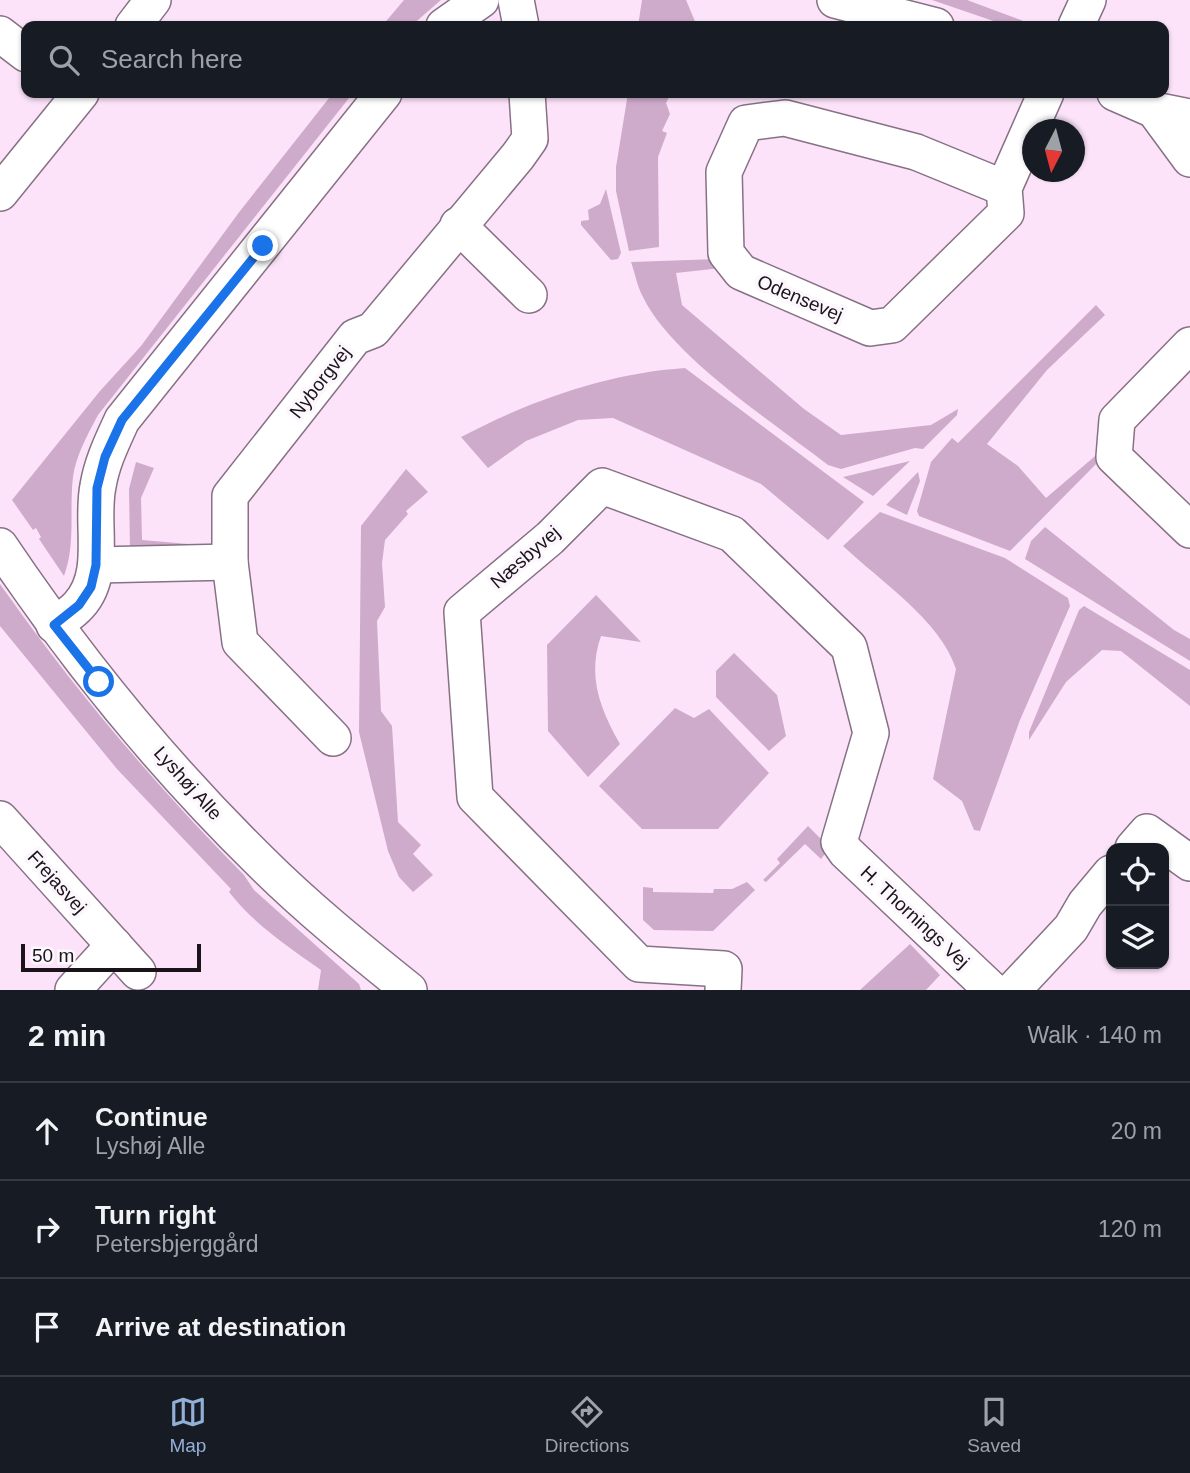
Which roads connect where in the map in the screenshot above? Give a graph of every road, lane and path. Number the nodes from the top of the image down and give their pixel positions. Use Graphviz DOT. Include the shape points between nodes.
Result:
graph roads {
  1 [pos="153,0"];
  2 [pos="481,0"];
  3 [pos="516,0"];
  4 [pos="835,0"];
  5 [pos="1088,0"];
  6 [pos="137,21"];
  7 [pos="451,21"];
  8 [pos="520,21"];
  9 [pos="917,21"];
  10 [pos="1078,21"];
  11 [pos="0,34"];
  12 [pos="21,50"];
  13 [pos="75,98"];
  14 [pos="380,98"];
  15 [pos="527,98"];
  16 [pos="1044,98"];
  17 [pos="1126,98"];
  18 [pos="1154,110"];
  19 [pos="1190,117"];
  20 [pos="1190,159"];
  21 [pos="1004,188"];
  22 [pos="0,193"];
  23 [pos="458,225"];
  24 [pos="529,295"];
  25 [pos="1190,345"];
  26 [pos="1190,530"];
  27 [pos="0,546"];
  28 [pos="230,562"];
  29 [pos="96,565"];
  30 [pos="54,625"];
  31 [pos="333,738"];
  32 [pos="0,819"];
  33 [pos="839,842"];
  34 [pos="1137,843"];
  35 [pos="1162,843"];
  36 [pos="1169,848"];
  37 [pos="1190,863"];
  38 [pos="1106,879"];
  39 [pos="114,945"];
  40 [pos="138,972"];
  41 [pos="73,990"];
  42 [pos="409,990"];
  43 [pos="723,990"];
  44 [pos="992,990"];
  45 [pos="1013,990"];
  1 -- 6 [label="street"];
  2 -- 7 [label="street"];
  3 -- 8 [label="street"];
  4 -- 9 [label="street"];
  5 -- 10 [label="street"];
  11 -- 12 [label="street"];
  13 -- 22 [label="street"];
  14 -- 29 [label="street" via="122,420 97,488"];
  15 -- 23 [label="street, Nyborgvej" via="530,139"];
  16 -- 21 [label="street, Odensevej"];
  17 -- 18 [label="street"];
  18 -- 19 [label="street"];
  18 -- 20 [label="street"];
  21 -- 21 [label="street, Odensevej" via="916,152 785,118 746,123 724,172 726,253 741,272 870,328 892,325 1006,214"];
  23 -- 24 [label="street"];
  23 -- 28 [label="street, Nyborgvej" via="373,330 355,337 230,496"];
  25 -- 26 [label="street" via="1116,420 1114,457"];
  27 -- 30 [label="street, Lyshøj Alle"];
  28 -- 29 [label="street"];
  28 -- 31 [label="street, Nyborgvej" via="240,642"];
  29 -- 30 [label="street" via="91,587 79,605"];
  30 -- 42 [label="street, Lyshøj Alle" via="169,763 260,862"];
  32 -- 39 [label="street, Frejasvej"];
  33 -- 43 [label="street, Næsbyvej" via="871,733 849,647 732,534 602,486 550,538 462,612 475,797 639,964 724,969"];
  33 -- 44 [label="street, H. Thornings Vej"];
  34 -- 35 [label="street" via="1147,832"];
  36 -- 37 [label="street"];
  38 -- 45 [label="street" via="1071,928"];
  39 -- 40 [label="street, Frejasvej"];
  39 -- 41 [label="street"];
}
